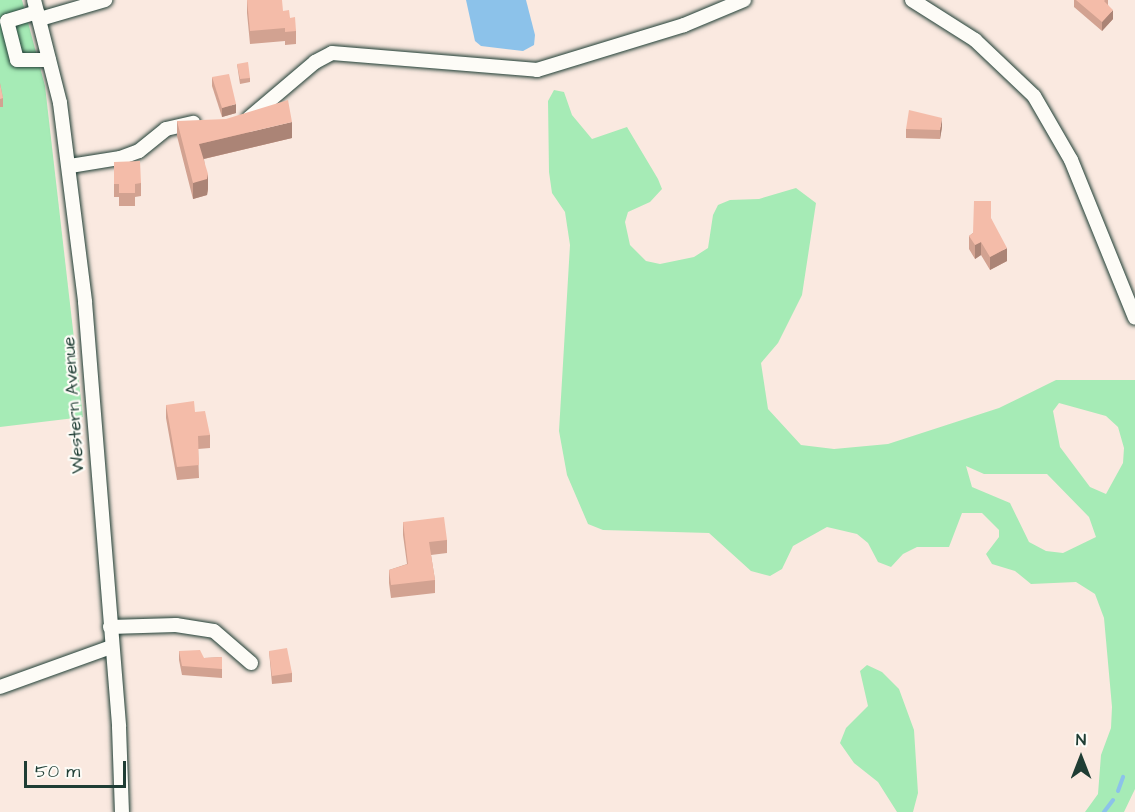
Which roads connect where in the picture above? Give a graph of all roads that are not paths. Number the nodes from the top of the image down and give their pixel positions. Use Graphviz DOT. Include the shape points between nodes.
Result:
graph roads {
  1 [pos="105,0"];
  2 [pos="744,0"];
  3 [pos="912,0"];
  4 [pos="37,10"];
  5 [pos="49,60"];
  6 [pos="231,124"];
  7 [pos="206,125"];
  8 [pos="70,166"];
  9 [pos="1135,318"];
  10 [pos="110,627"];
  11 [pos="111,647"];
  12 [pos="251,663"];
  13 [pos="0,687"];
  14 [pos="122,812"];
  1 -- 4 [label="street"];
  2 -- 6 [label="street" via="684,24 537,70 332,53 315,62 249,118"];
  3 -- 9 [label="street" via="975,40 1034,96 1071,160"];
  4 -- 5 [label="street, Western Avenue"];
  4 -- 5 [label="street" via="7,21 17,60"];
  5 -- 8 [label="street, Western Avenue"];
  7 -- 8 [label="street" via="178,124 130,154"];
  8 -- 10 [label="street, Western Avenue" via="85,302"];
  10 -- 11 [label="street, Western Avenue"];
  10 -- 12 [label="street" via="165,625 214,631"];
  11 -- 13 [label="street"];
  11 -- 14 [label="street, Western Avenue"];
}
